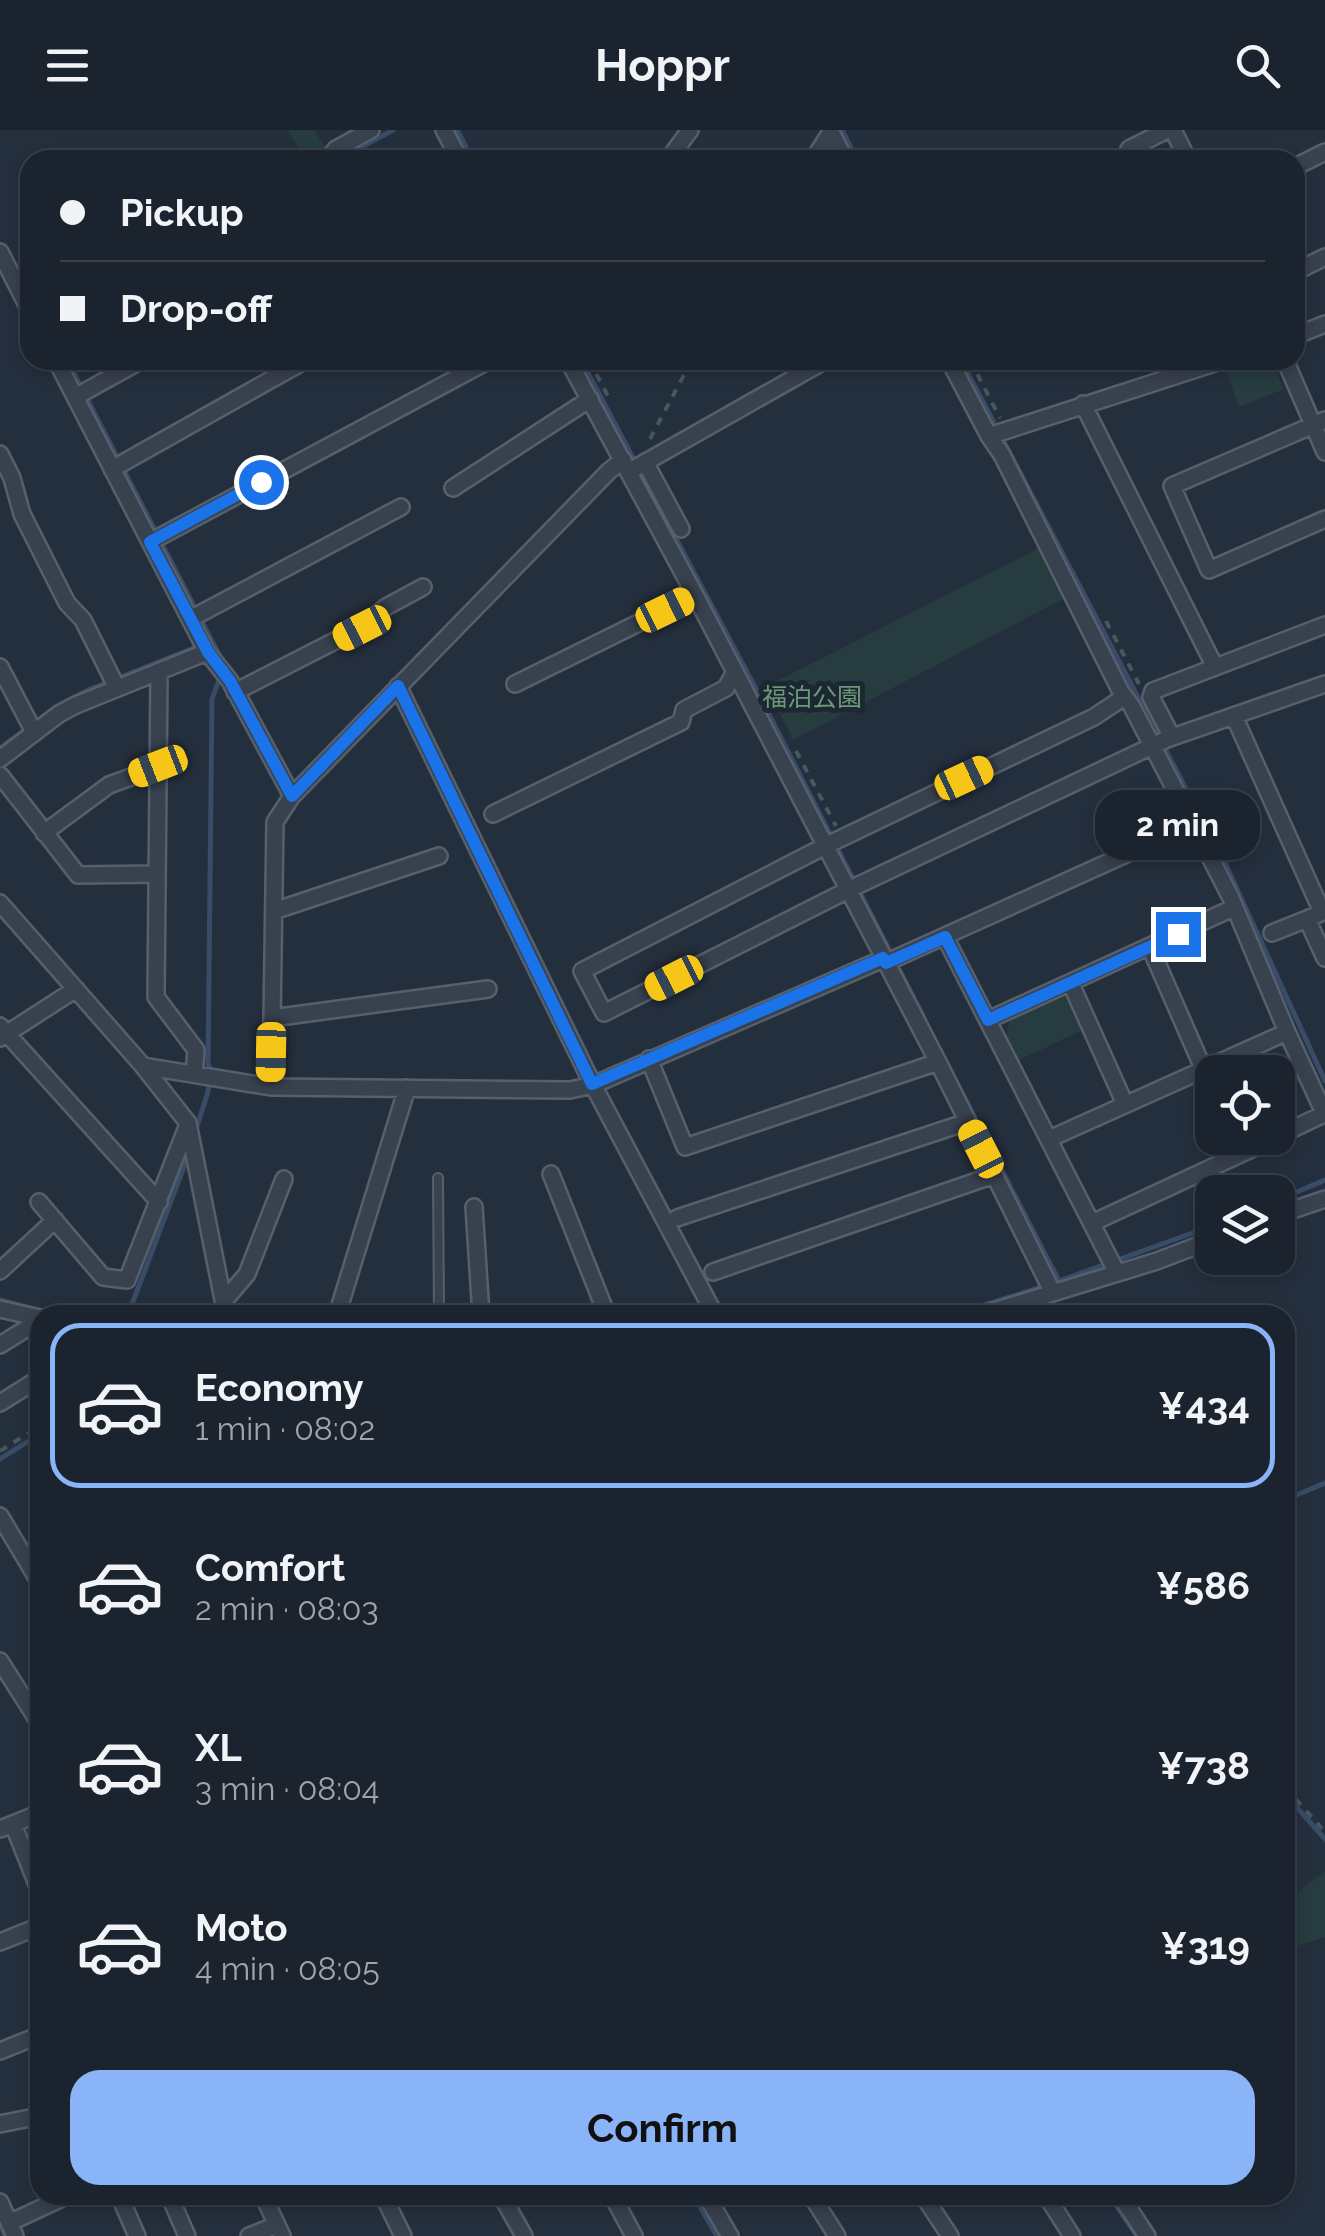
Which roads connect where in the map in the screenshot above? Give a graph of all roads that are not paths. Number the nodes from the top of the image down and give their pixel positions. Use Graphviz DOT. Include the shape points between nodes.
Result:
graph roads {
  1 [pos="371,130"];
  2 [pos="1170,130"];
  3 [pos="1129,149"];
  4 [pos="335,150"];
  5 [pos="0,252"];
  6 [pos="8,286"];
  7 [pos="63,370"];
  8 [pos="124,370"];
  9 [pos="288,370"];
  10 [pos="471,370"];
  11 [pos="574,370"];
  12 [pos="808,370"];
  13 [pos="956,370"];
  14 [pos="1192,370"];
  15 [pos="1290,370"];
  16 [pos="80,394"];
  17 [pos="590,399"];
  18 [pos="1083,404"];
  19 [pos="1319,422"];
  20 [pos="998,432"];
  21 [pos="1325,452"];
  22 [pos="0,454"];
  23 [pos="635,465"];
  24 [pos="118,466"];
  25 [pos="453,488"];
  26 [pos="402,507"];
  27 [pos="1325,519"];
  28 [pos="680,529"];
  29 [pos="155,539"];
  30 [pos="423,586"];
  31 [pos="695,595"];
  32 [pos="195,616"];
  33 [pos="1325,626"];
  34 [pos="208,652"];
  35 [pos="0,667"];
  36 [pos="1215,667"];
  37 [pos="159,672"];
  38 [pos="735,672"];
  39 [pos="115,682"];
  40 [pos="515,684"];
  41 [pos="398,686"];
  42 [pos="1324,687"];
  43 [pos="235,692"];
  44 [pos="1124,697"];
  45 [pos="1234,716"];
  46 [pos="31,727"];
  47 [pos="1162,742"];
  48 [pos="0,759"];
  49 [pos="158,766"];
  50 [pos="0,775"];
  51 [pos="292,796"];
  52 [pos="493,814"];
  53 [pos="1193,824"];
  54 [pos="44,832"];
  55 [pos="831,843"];
  56 [pos="439,856"];
  57 [pos="157,874"];
  58 [pos="854,887"];
  59 [pos="0,903"];
  60 [pos="1233,908"];
  61 [pos="274,911"];
  62 [pos="1318,914"];
  63 [pos="1272,933"];
  64 [pos="945,937"];
  65 [pos="1150,947"];
  66 [pos="1325,958"];
  67 [pos="889,960"];
  68 [pos="1071,984"];
  69 [pos="488,989"];
  70 [pos="76,990"];
  71 [pos="272,1018"];
  72 [pos="988,1020"];
  73 [pos="2,1032"];
  74 [pos="1287,1032"];
  75 [pos="1198,1055"];
  76 [pos="1234,1055"];
  77 [pos="649,1059"];
  78 [pos="938,1062"];
  79 [pos="143,1066"];
  80 [pos="1195,1072"];
  81 [pos="205,1076"];
  82 [pos="592,1084"];
  83 [pos="271,1087"];
  84 [pos="407,1088"];
  85 [pos="1125,1104"];
  86 [pos="1325,1115"];
  87 [pos="967,1122"];
  88 [pos="188,1123"];
  89 [pos="1295,1128"];
  90 [pos="1049,1139"];
  91 [pos="1237,1155"];
  92 [pos="551,1174"];
  93 [pos="994,1175"];
  94 [pos="438,1178"];
  95 [pos="284,1180"];
  96 [pos="1325,1198"];
  97 [pos="39,1202"];
  98 [pos="160,1202"];
  99 [pos="474,1207"];
  100 [pos="1295,1209"];
  101 [pos="677,1218"];
  102 [pos="54,1220"];
  103 [pos="1092,1223"];
  104 [pos="1195,1246"];
  105 [pos="1114,1266"];
  106 [pos="0,1271"];
  107 [pos="712,1272"];
  108 [pos="1051,1287"];
  109 [pos="224,1305"];
  110 [pos="227,1305"];
  111 [pos="340,1305"];
  112 [pos="438,1305"];
  113 [pos="481,1305"];
  114 [pos="604,1305"];
  115 [pos="710,1305"];
  116 [pos="1006,1305"];
  117 [pos="0,1309"];
  118 [pos="30,1316"];
  119 [pos="30,1326"];
  120 [pos="0,1345"];
  121 [pos="30,1384"];
  122 [pos="0,1403"];
  123 [pos="0,1516"];
  124 [pos="30,1552"];
  125 [pos="0,1661"];
  126 [pos="30,1708"];
  127 [pos="7,1826"];
  128 [pos="30,1872"];
  129 [pos="30,1930"];
  130 [pos="0,1942"];
  131 [pos="30,2038"];
  132 [pos="0,2050"];
  133 [pos="30,2118"];
  134 [pos="0,2124"];
  135 [pos="0,2202"];
  136 [pos="52,2205"];
  137 [pos="123,2205"];
  138 [pos="174,2205"];
  139 [pos="268,2205"];
  140 [pos="388,2205"];
  141 [pos="507,2205"];
  142 [pos="617,2205"];
  143 [pos="712,2205"];
  144 [pos="817,2205"];
  145 [pos="929,2205"];
  146 [pos="1052,2205"];
  147 [pos="1127,2205"];
  148 [pos="12,2229"];
  149 [pos="279,2230"];
  150 [pos="137,2236"];
  151 [pos="188,2236"];
  152 [pos="249,2236"];
  153 [pos="404,2236"];
  154 [pos="524,2236"];
  155 [pos="634,2236"];
  156 [pos="730,2236"];
  157 [pos="837,2236"];
  158 [pos="950,2236"];
  159 [pos="1072,2236"];
  160 [pos="1147,2236"];
  1 -- 4 [label="street"];
  2 -- 3 [label="street"];
  5 -- 6 [label="street"];
  7 -- 16 [label="street"];
  8 -- 16 [label="street"];
  9 -- 24 [label="street"];
  10 -- 29 [label="street"];
  11 -- 17 [label="street"];
  12 -- 23 [label="street"];
  13 -- 20 [label="street"];
  14 -- 18 [label="street"];
  15 -- 19 [label="street"];
  16 -- 24 [label="street"];
  17 -- 23 [label="street"];
  17 -- 25 [label="street"];
  18 -- 20 [label="street"];
  18 -- 36 [label="street"];
  19 -- 21 [label="street"];
  19 -- 27 [label="street" via="1172,486 1209,570"];
  20 -- 44 [label="street" via="1002,455"];
  22 -- 39 [label="street" via="22,514"];
  23 -- 28 [label="street"];
  23 -- 31 [label="street"];
  23 -- 41 [label="street" via="608,470"];
  24 -- 29 [label="street"];
  26 -- 32 [label="street"];
  29 -- 32 [label="street"];
  30 -- 43 [label="street" via="362,628"];
  31 -- 38 [label="street"];
  31 -- 40 [label="street"];
  32 -- 34 [label="street"];
  33 -- 36 [label="street"];
  34 -- 37 [label="street"];
  34 -- 43 [label="street"];
  35 -- 46 [label="street"];
  36 -- 47 [label="street" via="1153,691"];
  37 -- 39 [label="street"];
  37 -- 49 [label="street"];
  38 -- 52 [label="street" via="726,688 684,710 681,722"];
  38 -- 55 [label="street"];
  39 -- 46 [label="street"];
  41 -- 51 [label="street"];
  41 -- 82 [label="street"];
  42 -- 45 [label="street"];
  43 -- 51 [label="street"];
  44 -- 47 [label="street"];
  44 -- 55 [label="street"];
  45 -- 47 [label="street"];
  45 -- 62 [label="street"];
  46 -- 48 [label="street"];
  47 -- 53 [label="street"];
  47 -- 58 [label="street"];
  49 -- 54 [label="street" via="109,785"];
  49 -- 57 [label="street"];
  50 -- 54 [label="street"];
  51 -- 61 [label="street" via="275,822"];
  53 -- 60 [label="street"];
  53 -- 64 [label="street"];
  54 -- 57 [label="street" via="78,875"];
  55 -- 58 [label="street"];
  55 -- 58 [label="street" via="582,971 604,1013"];
  56 -- 61 [label="street"];
  57 -- 81 [label="street" via="156,997 196,1050"];
  58 -- 67 [label="street"];
  59 -- 70 [label="street"];
  60 -- 65 [label="street"];
  60 -- 74 [label="street"];
  61 -- 71 [label="street"];
  62 -- 63 [label="street"];
  62 -- 66 [label="street"];
  64 -- 67 [label="street"];
  64 -- 72 [label="street"];
  65 -- 68 [label="street"];
  65 -- 75 [label="street"];
  67 -- 77 [label="street"];
  67 -- 78 [label="street"];
  68 -- 72 [label="street"];
  68 -- 85 [label="street"];
  69 -- 71 [label="street"];
  70 -- 73 [label="street"];
  70 -- 79 [label="street"];
  71 -- 83 [label="street"];
  72 -- 90 [label="street"];
  73 -- 98 [label="street"];
  74 -- 76 [label="street"];
  74 -- 86 [label="street"];
  77 -- 78 [label="street" via="685,1147"];
  77 -- 82 [label="street"];
  78 -- 87 [label="street"];
  79 -- 81 [label="street"];
  79 -- 88 [label="street"];
  80 -- 85 [label="street"];
  81 -- 83 [label="street"];
  82 -- 84 [label="street" via="570,1090"];
  82 -- 115 [label="street"];
  83 -- 84 [label="street"];
  84 -- 111 [label="street"];
  85 -- 90 [label="street"];
  86 -- 89 [label="street"];
  87 -- 93 [label="street"];
  87 -- 101 [label="street"];
  88 -- 98 [label="street"];
  88 -- 109 [label="street"];
  90 -- 103 [label="street"];
  91 -- 103 [label="street"];
  92 -- 114 [label="street"];
  93 -- 107 [label="street"];
  93 -- 108 [label="street"];
  94 -- 112 [label="lane"];
  95 -- 110 [label="street" via="247,1274"];
  96 -- 100 [label="street"];
  97 -- 102 [label="street"];
  98 -- 102 [label="street" via="128,1280 103,1277"];
  99 -- 113 [label="street"];
  102 -- 106 [label="street"];
  103 -- 105 [label="street"];
  104 -- 105 [label="street" via="1157,1261"];
  105 -- 108 [label="street"];
  108 -- 116 [label="street"];
  117 -- 118 [label="street"];
  119 -- 120 [label="street"];
  121 -- 122 [label="street"];
  123 -- 124 [label="street"];
  125 -- 126 [label="street"];
  127 -- 128 [label="street"];
  129 -- 130 [label="street"];
  131 -- 132 [label="street"];
  133 -- 134 [label="street"];
  135 -- 148 [label="street"];
  136 -- 148 [label="street"];
  137 -- 150 [label="street"];
  138 -- 151 [label="street"];
  139 -- 149 [label="street"];
  140 -- 153 [label="street"];
  141 -- 154 [label="street"];
  142 -- 155 [label="street"];
  143 -- 156 [label="street"];
  144 -- 157 [label="street"];
  145 -- 158 [label="street"];
  146 -- 159 [label="street"];
  147 -- 160 [label="street"];
  149 -- 152 [label="street"];
}
